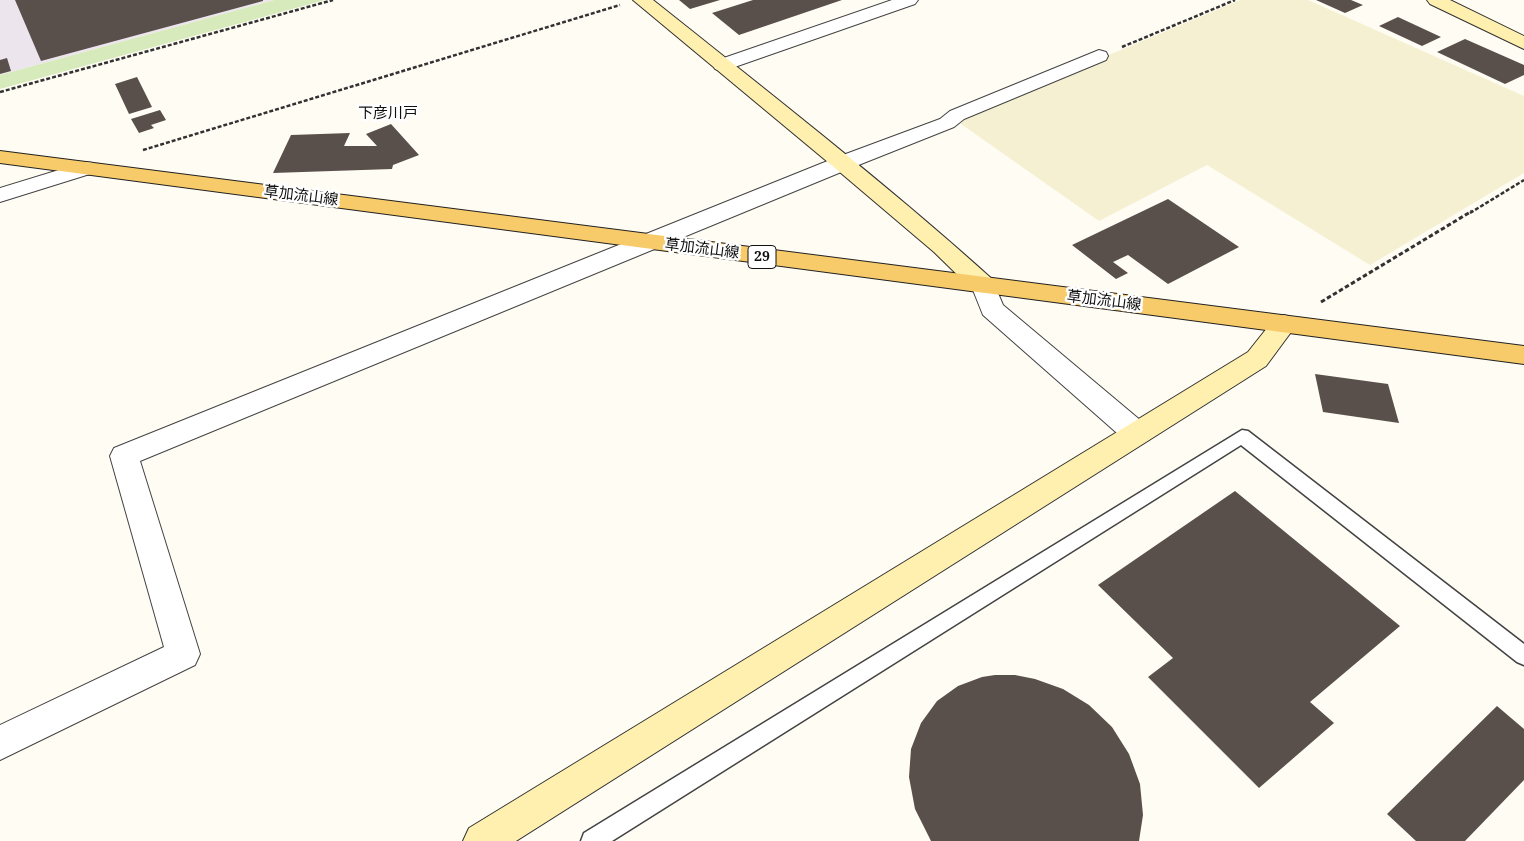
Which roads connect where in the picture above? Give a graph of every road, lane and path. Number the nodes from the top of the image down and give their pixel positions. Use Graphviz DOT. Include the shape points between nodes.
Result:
graph roads {
  1 [pos="333,0"];
  2 [pos="909,0"];
  3 [pos="1235,0"];
  4 [pos="1436,0"];
  5 [pos="635,1"];
  6 [pos="1524,43"];
  7 [pos="1099,56"];
  8 [pos="722,65"];
  9 [pos="0,92"];
  10 [pos="137,152"];
  11 [pos="0,157"];
  12 [pos="842,163"];
  13 [pos="85,168"];
  14 [pos="1524,180"];
  15 [pos="0,195"];
  16 [pos="650,242"];
  17 [pos="982,285"];
  18 [pos="1284,324"];
  19 [pos="1524,355"];
  20 [pos="1136,433"];
  21 [pos="1524,656"];
  22 [pos="0,743"];
  23 [pos="482,841"];
  24 [pos="592,841"];
  1 -- 9 [label="path"];
  2 -- 8 [label="street"];
  3 -- 7 [label="path"];
  4 -- 6 [label="street"];
  5 -- 8 [label="street"];
  5 -- 10 [label="path"];
  7 -- 12 [label="street" via="958,115 947,123"];
  8 -- 12 [label="street"];
  11 -- 13 [label="main road, 草加流山線 / 29"];
  12 -- 16 [label="street"];
  12 -- 17 [label="street"];
  13 -- 15 [label="street"];
  13 -- 16 [label="main road, 草加流山線 / 29"];
  14 -- 18 [label="path"];
  16 -- 17 [label="main road, 草加流山線 / 29"];
  16 -- 22 [label="street" via="124,456 183,654"];
  17 -- 18 [label="main road, 草加流山線 / 29"];
  17 -- 20 [label="street" via="992,309"];
  18 -- 19 [label="main road, 草加流山線 / 29"];
  18 -- 20 [label="street" via="1257,359"];
  20 -- 23 [label="street"];
  21 -- 24 [label="lane" via="1242,436"];
}
